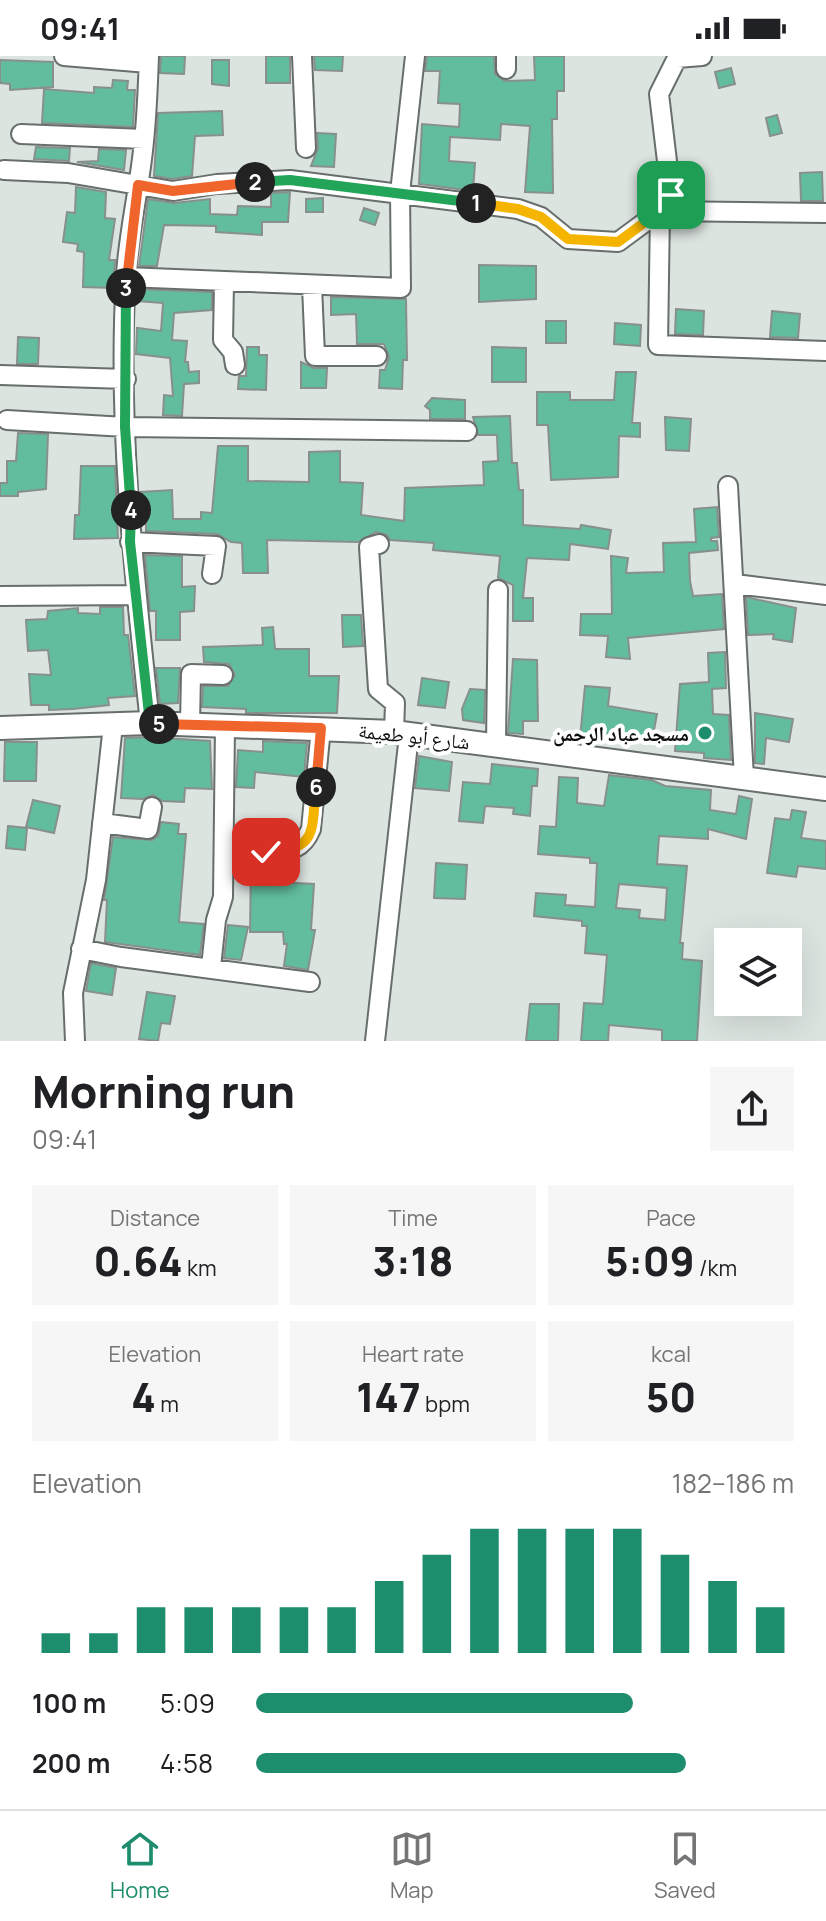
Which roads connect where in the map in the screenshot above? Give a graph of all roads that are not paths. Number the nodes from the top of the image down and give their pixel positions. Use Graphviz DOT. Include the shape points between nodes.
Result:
graph roads {
  1 [pos="64,56"];
  2 [pos="302,56"];
  3 [pos="415,56"];
  4 [pos="702,56"];
  5 [pos="149,59"];
  6 [pos="21,134"];
  7 [pos="144,139"];
  8 [pos="306,148"];
  9 [pos="4,170"];
  10 [pos="138,185"];
  11 [pos="400,193"];
  12 [pos="660,211"];
  13 [pos="826,213"];
  14 [pos="126,277"];
  15 [pos="224,282"];
  16 [pos="312,286"];
  17 [pos="826,351"];
  18 [pos="377,356"];
  19 [pos="235,365"];
  20 [pos="0,375"];
  21 [pos="126,379"];
  22 [pos="7,420"];
  23 [pos="125,427"];
  24 [pos="467,431"];
  25 [pos="728,486"];
  26 [pos="130,542"];
  27 [pos="379,544"];
  28 [pos="212,574"];
  29 [pos="735,584"];
  30 [pos="498,590"];
  31 [pos="137,595"];
  32 [pos="826,595"];
  33 [pos="0,596"];
  34 [pos="223,675"];
  35 [pos="150,723"];
  36 [pos="190,724"];
  37 [pos="113,725"];
  38 [pos="225,726"];
  39 [pos="0,728"];
  40 [pos="321,728"];
  41 [pos="401,733"];
  42 [pos="496,744"];
  43 [pos="744,778"];
  44 [pos="826,789"];
  45 [pos="152,807"];
  46 [pos="102,823"];
  47 [pos="266,852"];
  48 [pos="81,949"];
  49 [pos="211,967"];
  50 [pos="310,982"];
  51 [pos="75,1041"];
  52 [pos="375,1041"];
  1 -- 5 [label="street"];
  2 -- 8 [label="street"];
  3 -- 11 [label="street"];
  4 -- 12 [label="street" via="677,58 659,94 671,195"];
  5 -- 7 [label="street"];
  6 -- 7 [label="street"];
  7 -- 10 [label="street"];
  9 -- 10 [label="street" via="68,173"];
  10 -- 11 [label="street" via="173,191 290,180"];
  10 -- 14 [label="street"];
  11 -- 12 [label="street" via="518,209 541,217 568,239 618,242"];
  11 -- 16 [label="street" via="401,288"];
  12 -- 13 [label="street"];
  12 -- 17 [label="street" via="658,345"];
  14 -- 15 [label="street"];
  14 -- 21 [label="street"];
  15 -- 16 [label="street"];
  15 -- 19 [label="street" via="223,340"];
  16 -- 18 [label="street" via="315,356"];
  20 -- 21 [label="street"];
  21 -- 23 [label="street"];
  22 -- 23 [label="street"];
  23 -- 24 [label="street"];
  23 -- 26 [label="street"];
  25 -- 29 [label="street"];
  26 -- 28 [label="street" via="216,546"];
  26 -- 31 [label="street"];
  27 -- 41 [label="street" via="369,547 378,689 395,703"];
  29 -- 32 [label="street"];
  29 -- 43 [label="street"];
  30 -- 42 [label="street"];
  31 -- 33 [label="street"];
  31 -- 35 [label="street"];
  34 -- 36 [label="street" via="191,674"];
  35 -- 36 [label="street, شارع أبو طعيمة"];
  35 -- 37 [label="street, شارع أبو طعيمة"];
  36 -- 38 [label="street, شارع أبو طعيمة"];
  37 -- 39 [label="street, شارع أبو طعيمة"];
  37 -- 46 [label="street"];
  38 -- 40 [label="street, شارع أبو طعيمة"];
  38 -- 49 [label="street" via="223,897"];
  40 -- 41 [label="street, شارع أبو طعيمة"];
  40 -- 47 [label="street" via="311,829 305,843 296,850"];
  41 -- 42 [label="street, شارع أبو طعيمة"];
  41 -- 52 [label="street"];
  42 -- 43 [label="street, شارع أبو طعيمة"];
  43 -- 44 [label="street, شارع أبو طعيمة"];
  45 -- 46 [label="street" via="148,829"];
  46 -- 48 [label="street"];
  48 -- 49 [label="street"];
  48 -- 51 [label="street" via="73,993"];
  49 -- 50 [label="street"];
}
